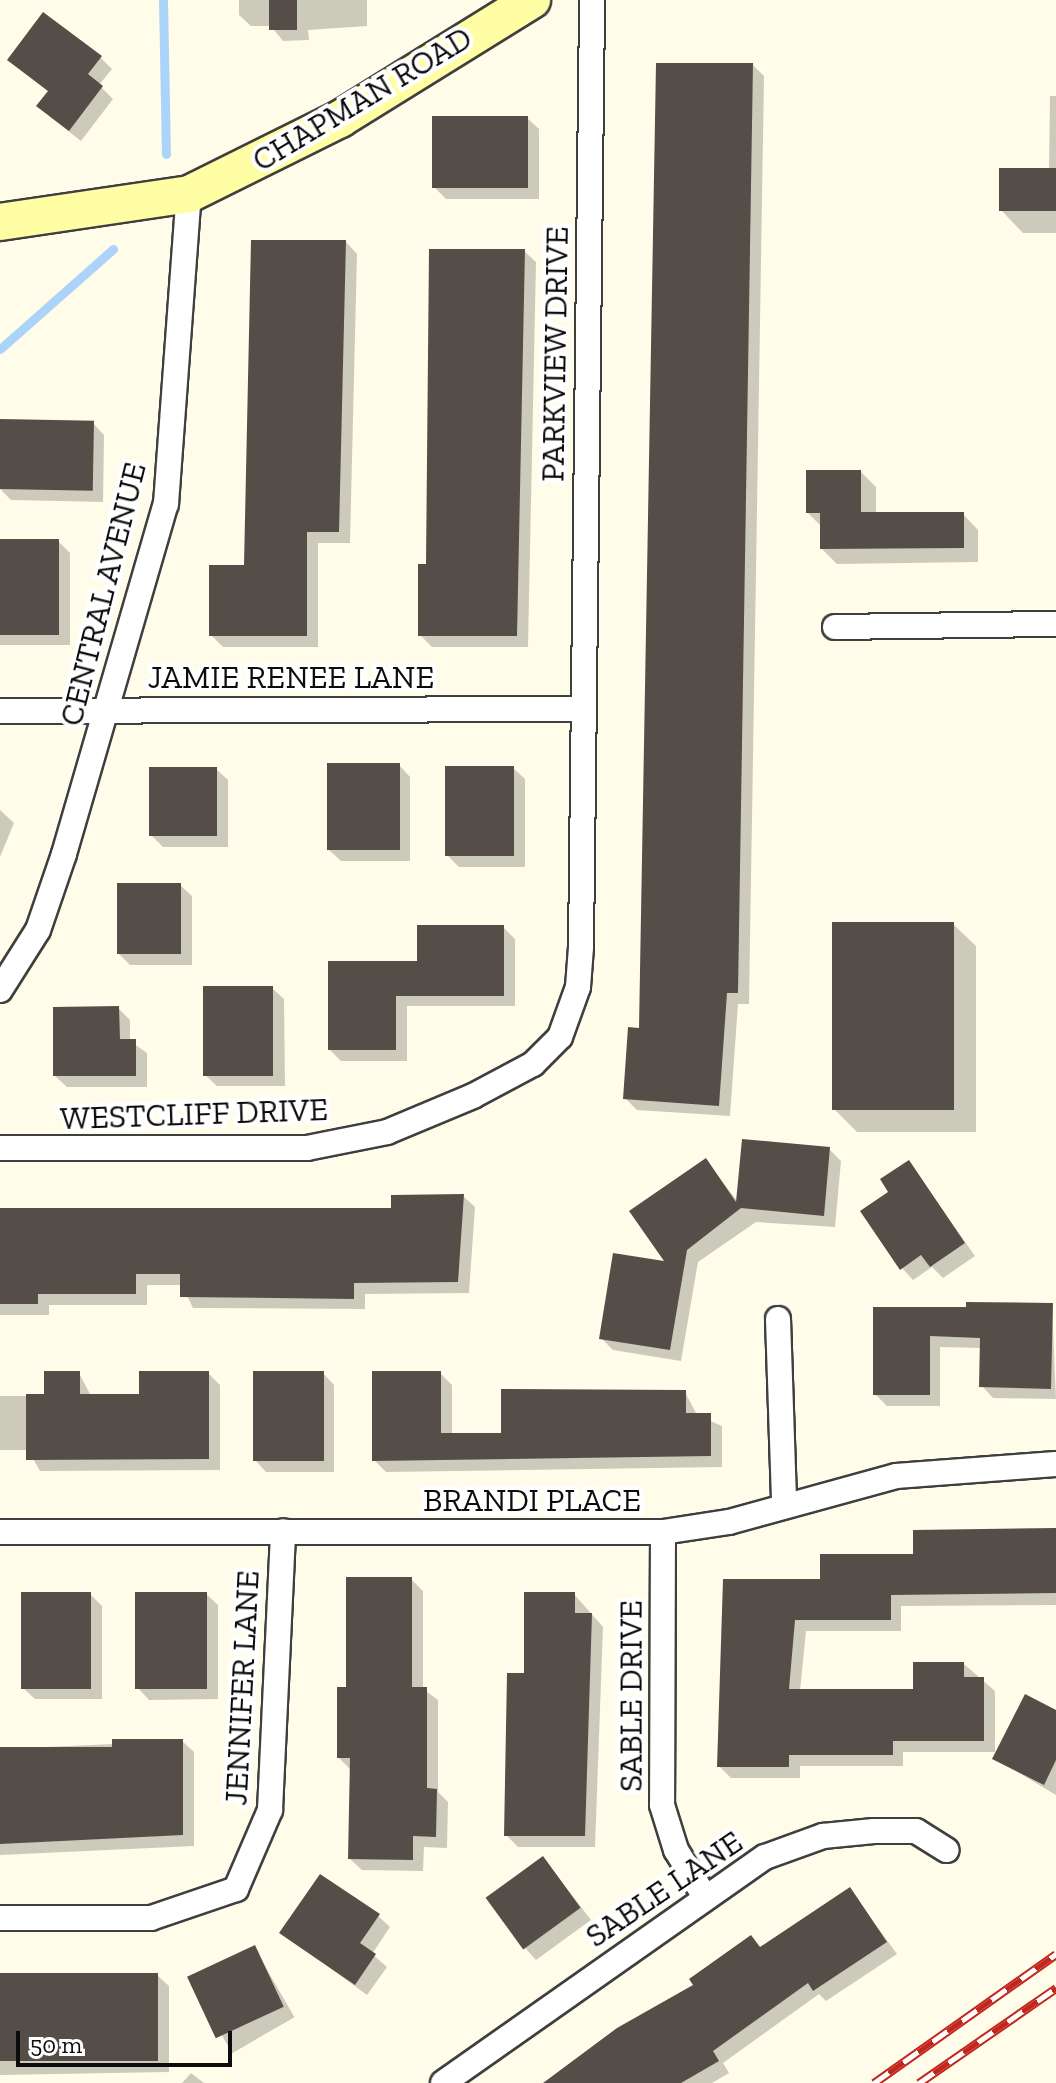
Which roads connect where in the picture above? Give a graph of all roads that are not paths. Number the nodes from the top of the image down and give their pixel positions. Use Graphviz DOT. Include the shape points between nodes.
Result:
graph roads {
  1 [pos="532,0"];
  2 [pos="592,0"];
  3 [pos="189,194"];
  4 [pos="0,222"];
  5 [pos="1056,624"];
  6 [pos="835,627"];
  7 [pos="582,709"];
  8 [pos="109,710"];
  9 [pos="0,711"];
  10 [pos="0,990"];
  11 [pos="0,1148"];
  12 [pos="778,1319"];
  13 [pos="1056,1464"];
  14 [pos="784,1503"];
  15 [pos="283,1531"];
  16 [pos="0,1532"];
  17 [pos="663,1532"];
  18 [pos="947,1850"];
  19 [pos="705,1897"];
  20 [pos="0,1918"];
  21 [pos="443,2083"];
  1 -- 3 [label="street, CHAPMAN ROAD" via="340,119"];
  2 -- 7 [label="street, PARKVIEW DRIVE"];
  3 -- 4 [label="street, CHAPMAN ROAD"];
  3 -- 8 [label="street, CENTRAL AVENUE" via="166,504"];
  5 -- 6 [label="street"];
  7 -- 8 [label="street, JAMIE RENEE LANE"];
  7 -- 11 [label="street, WESTCLIFF DRIVE" via="578,987 560,1037 533,1064 387,1132 307,1148"];
  8 -- 9 [label="street, JAMIE RENEE LANE"];
  8 -- 10 [label="street, CENTRAL AVENUE" via="38,930"];
  12 -- 14 [label="street"];
  13 -- 14 [label="street, BRANDI PLACE" via="896,1476"];
  14 -- 17 [label="street, BRANDI PLACE" via="729,1522"];
  15 -- 16 [label="street, BRANDI PLACE"];
  15 -- 17 [label="street, BRANDI PLACE"];
  15 -- 20 [label="street, JENNIFER LANE" via="270,1810 236,1889 151,1918"];
  17 -- 19 [label="street, SABLE DRIVE" via="662,1805 676,1850"];
  18 -- 19 [label="street, SABLE LANE" via="916,1831 823,1836 765,1857"];
  19 -- 21 [label="street, SABLE LANE"];
}
